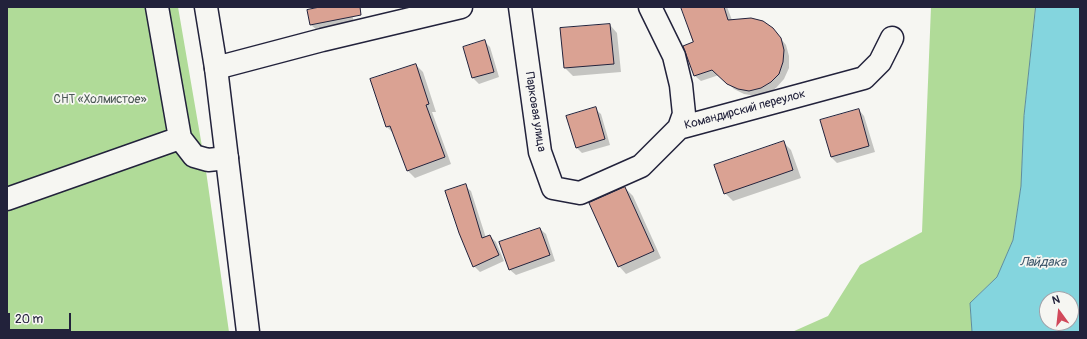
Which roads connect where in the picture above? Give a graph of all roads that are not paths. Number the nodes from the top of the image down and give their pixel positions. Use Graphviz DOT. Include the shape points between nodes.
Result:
graph roads {
  1 [pos="157,7"];
  2 [pos="206,7"];
  3 [pos="461,7"];
  4 [pos="520,7"];
  5 [pos="650,7"];
  6 [pos="892,38"];
  7 [pos="216,68"];
  8 [pos="678,128"];
  9 [pos="180,138"];
  10 [pos="226,158"];
  11 [pos="7,199"];
  12 [pos="248,332"];
  1 -- 9 [label="street"];
  2 -- 7 [label="street"];
  3 -- 7 [label="street"];
  4 -- 8 [label="street, Парковая улица" via="540,152 553,188 580,193 641,166"];
  5 -- 8 [label="street, Командирский переулок" via="674,56 681,85 684,114"];
  6 -- 8 [label="street, Командирский переулок" via="880,62 864,78"];
  7 -- 10 [label="street"];
  9 -- 10 [label="street" via="194,156 208,160"];
  9 -- 11 [label="street"];
  10 -- 12 [label="street"];
}
